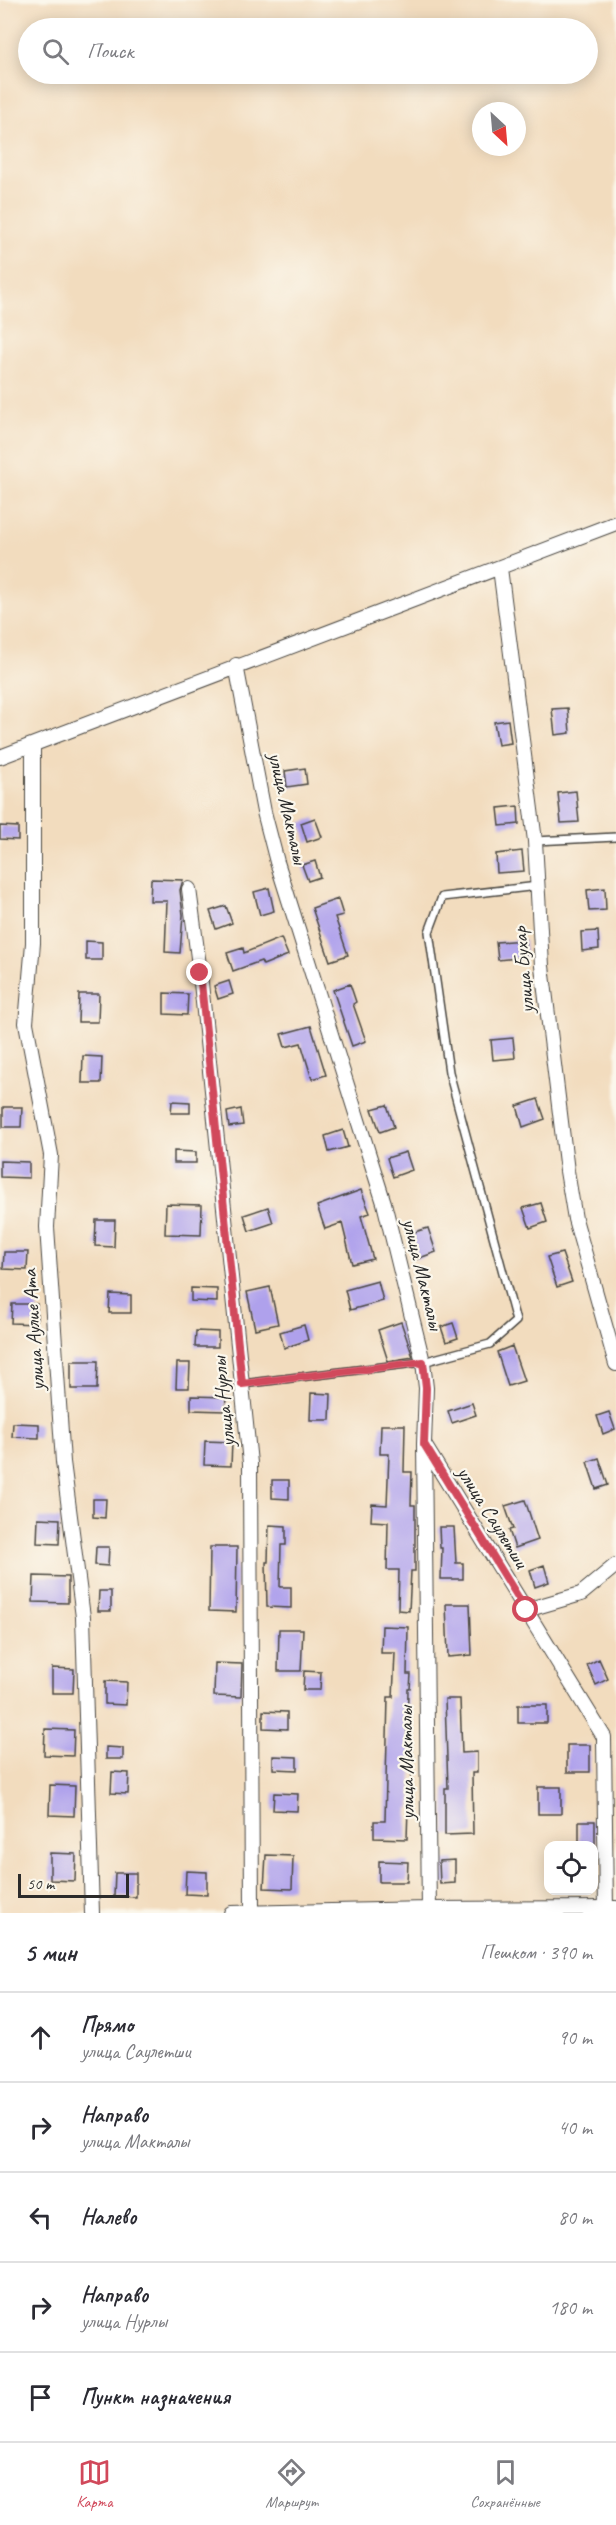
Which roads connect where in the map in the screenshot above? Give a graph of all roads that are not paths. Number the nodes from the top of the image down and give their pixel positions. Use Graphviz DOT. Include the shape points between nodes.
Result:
graph roads {
  1 [pos="616,523"];
  2 [pos="500,568"];
  3 [pos="236,665"];
  4 [pos="33,746"];
  5 [pos="0,757"];
  6 [pos="616,837"];
  7 [pos="535,841"];
  8 [pos="538,886"];
  9 [pos="189,889"];
  10 [pos="423,1362"];
  11 [pos="616,1364"];
  12 [pos="242,1384"];
  13 [pos="424,1444"];
  14 [pos="616,1565"];
  15 [pos="526,1610"];
  16 [pos="609,1910"];
  17 [pos="429,1911"];
  18 [pos="252,1912"];
  19 [pos="92,1913"];
  20 [pos="231,1913"];
  1 -- 2 [label="street"];
  2 -- 3 [label="street"];
  2 -- 7 [label="street, улица Бухар"];
  3 -- 4 [label="street"];
  3 -- 10 [label="street, улица Макталы" via="264,812 384,1203"];
  4 -- 5 [label="street"];
  4 -- 19 [label="street, улица Аулие Ата" via="33,943 26,1023 51,1155 47,1227 63,1462 83,1617"];
  6 -- 7 [label="lane"];
  7 -- 8 [label="street, улица Бухар"];
  8 -- 10 [label="lane" via="442,897 429,932 449,1072 516,1321 490,1344"];
  8 -- 11 [label="street, улица Бухар" via="542,966 567,1171 575,1219"];
  9 -- 12 [label="street, улица Нурлы"];
  10 -- 12 [label="lane"];
  10 -- 13 [label="street, улица Макталы"];
  12 -- 18 [label="street, улица Нурлы" via="250,1463"];
  13 -- 15 [label="street, улица Саулетши"];
  13 -- 17 [label="street, улица Макталы"];
  14 -- 15 [label="street" via="581,1594"];
  15 -- 16 [label="street, улица Саулетши" via="604,1737"];
  16 -- 17 [label="street"];
  17 -- 18 [label="street"];
  18 -- 20 [label="street"];
}
